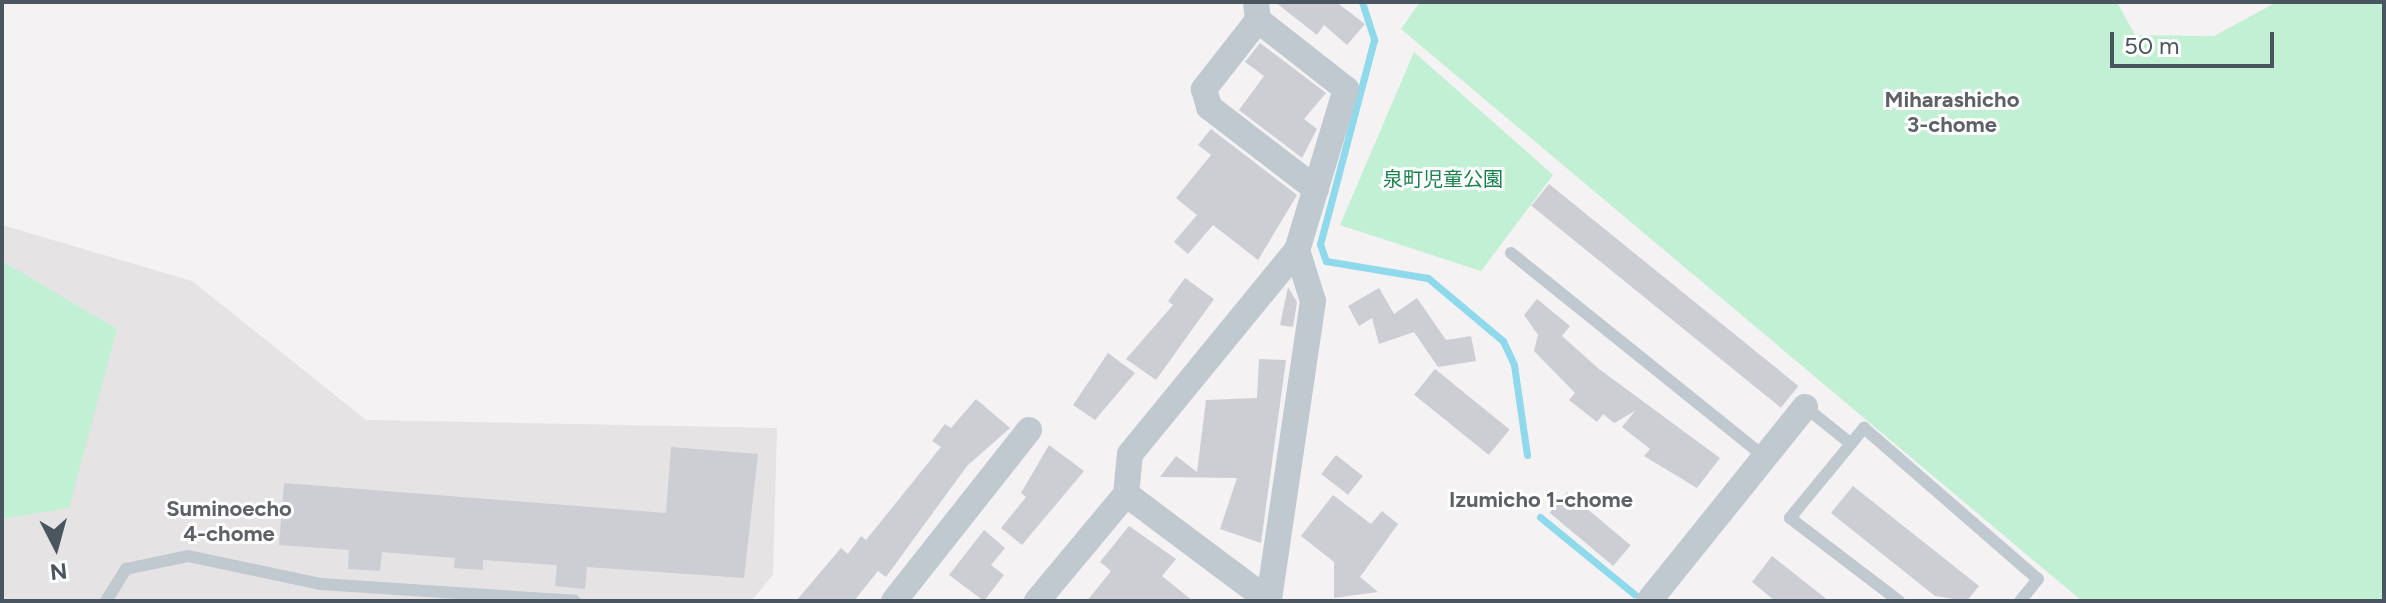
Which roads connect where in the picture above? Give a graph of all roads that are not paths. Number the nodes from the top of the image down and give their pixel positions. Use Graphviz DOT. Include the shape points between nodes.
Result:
graph roads {
  1 [pos="1257,11"];
  2 [pos="1316,189"];
  3 [pos="1297,250"];
  4 [pos="1511,253"];
  5 [pos="1805,407"];
  6 [pos="1029,430"];
  7 [pos="1850,443"];
  8 [pos="1765,457"];
  9 [pos="1126,494"];
  10 [pos="106,601"];
  11 [pos="574,601"];
  12 [pos="894,601"];
  13 [pos="1037,601"];
  14 [pos="1269,601"];
  15 [pos="1649,601"];
  16 [pos="1899,601"];
  17 [pos="2020,601"];
  1 -- 2 [label="street" via="1346,89"];
  1 -- 2 [label="street" via="1204,89 1209,107"];
  2 -- 3 [label="street"];
  3 -- 9 [label="street" via="1130,454"];
  3 -- 14 [label="street" via="1313,301"];
  4 -- 8 [label="lane"];
  5 -- 7 [label="lane"];
  5 -- 8 [label="street"];
  6 -- 12 [label="street"];
  7 -- 16 [label="lane" via="1790,518"];
  7 -- 17 [label="lane" via="1864,428 2038,579"];
  8 -- 15 [label="street"];
  9 -- 13 [label="street"];
  9 -- 14 [label="street"];
  10 -- 11 [label="lane" via="126,569 188,556 321,584"];
}
